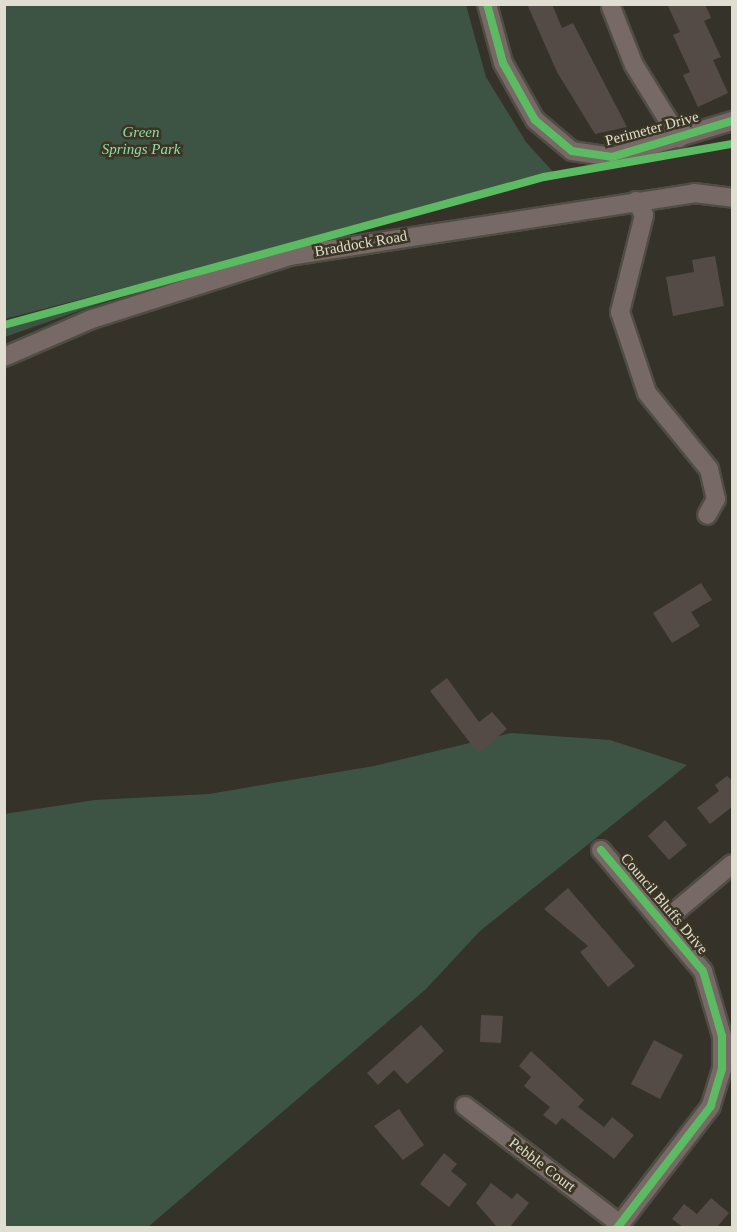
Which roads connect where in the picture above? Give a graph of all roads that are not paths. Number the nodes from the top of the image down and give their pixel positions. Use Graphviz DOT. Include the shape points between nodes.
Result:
graph roads {
  1 [pos="487,4"];
  2 [pos="610,5"];
  3 [pos="732,121"];
  4 [pos="679,138"];
  5 [pos="732,198"];
  6 [pos="636,201"];
  7 [pos="4,357"];
  8 [pos="707,515"];
  9 [pos="601,850"];
  10 [pos="732,864"];
  11 [pos="663,922"];
  12 [pos="465,1106"];
  13 [pos="618,1226"];
  1 -- 4 [label="street, Perimeter Drive" via="503,63 535,120 560,143 589,156 612,157"];
  2 -- 4 [label="street" via="634,65"];
  3 -- 4 [label="street, Perimeter Drive"];
  5 -- 6 [label="street, Braddock Road" via="694,193"];
  6 -- 7 [label="street, Braddock Road" via="289,256 92,319"];
  6 -- 8 [label="street" via="644,215 620,312 647,393 709,469 716,499"];
  9 -- 11 [label="street, Council Bluffs Drive"];
  10 -- 11 [label="street"];
  11 -- 13 [label="street, Council Bluffs Drive" via="704,971 717,1002 722,1069 711,1106"];
  12 -- 13 [label="street, Pebble Court"];
}
